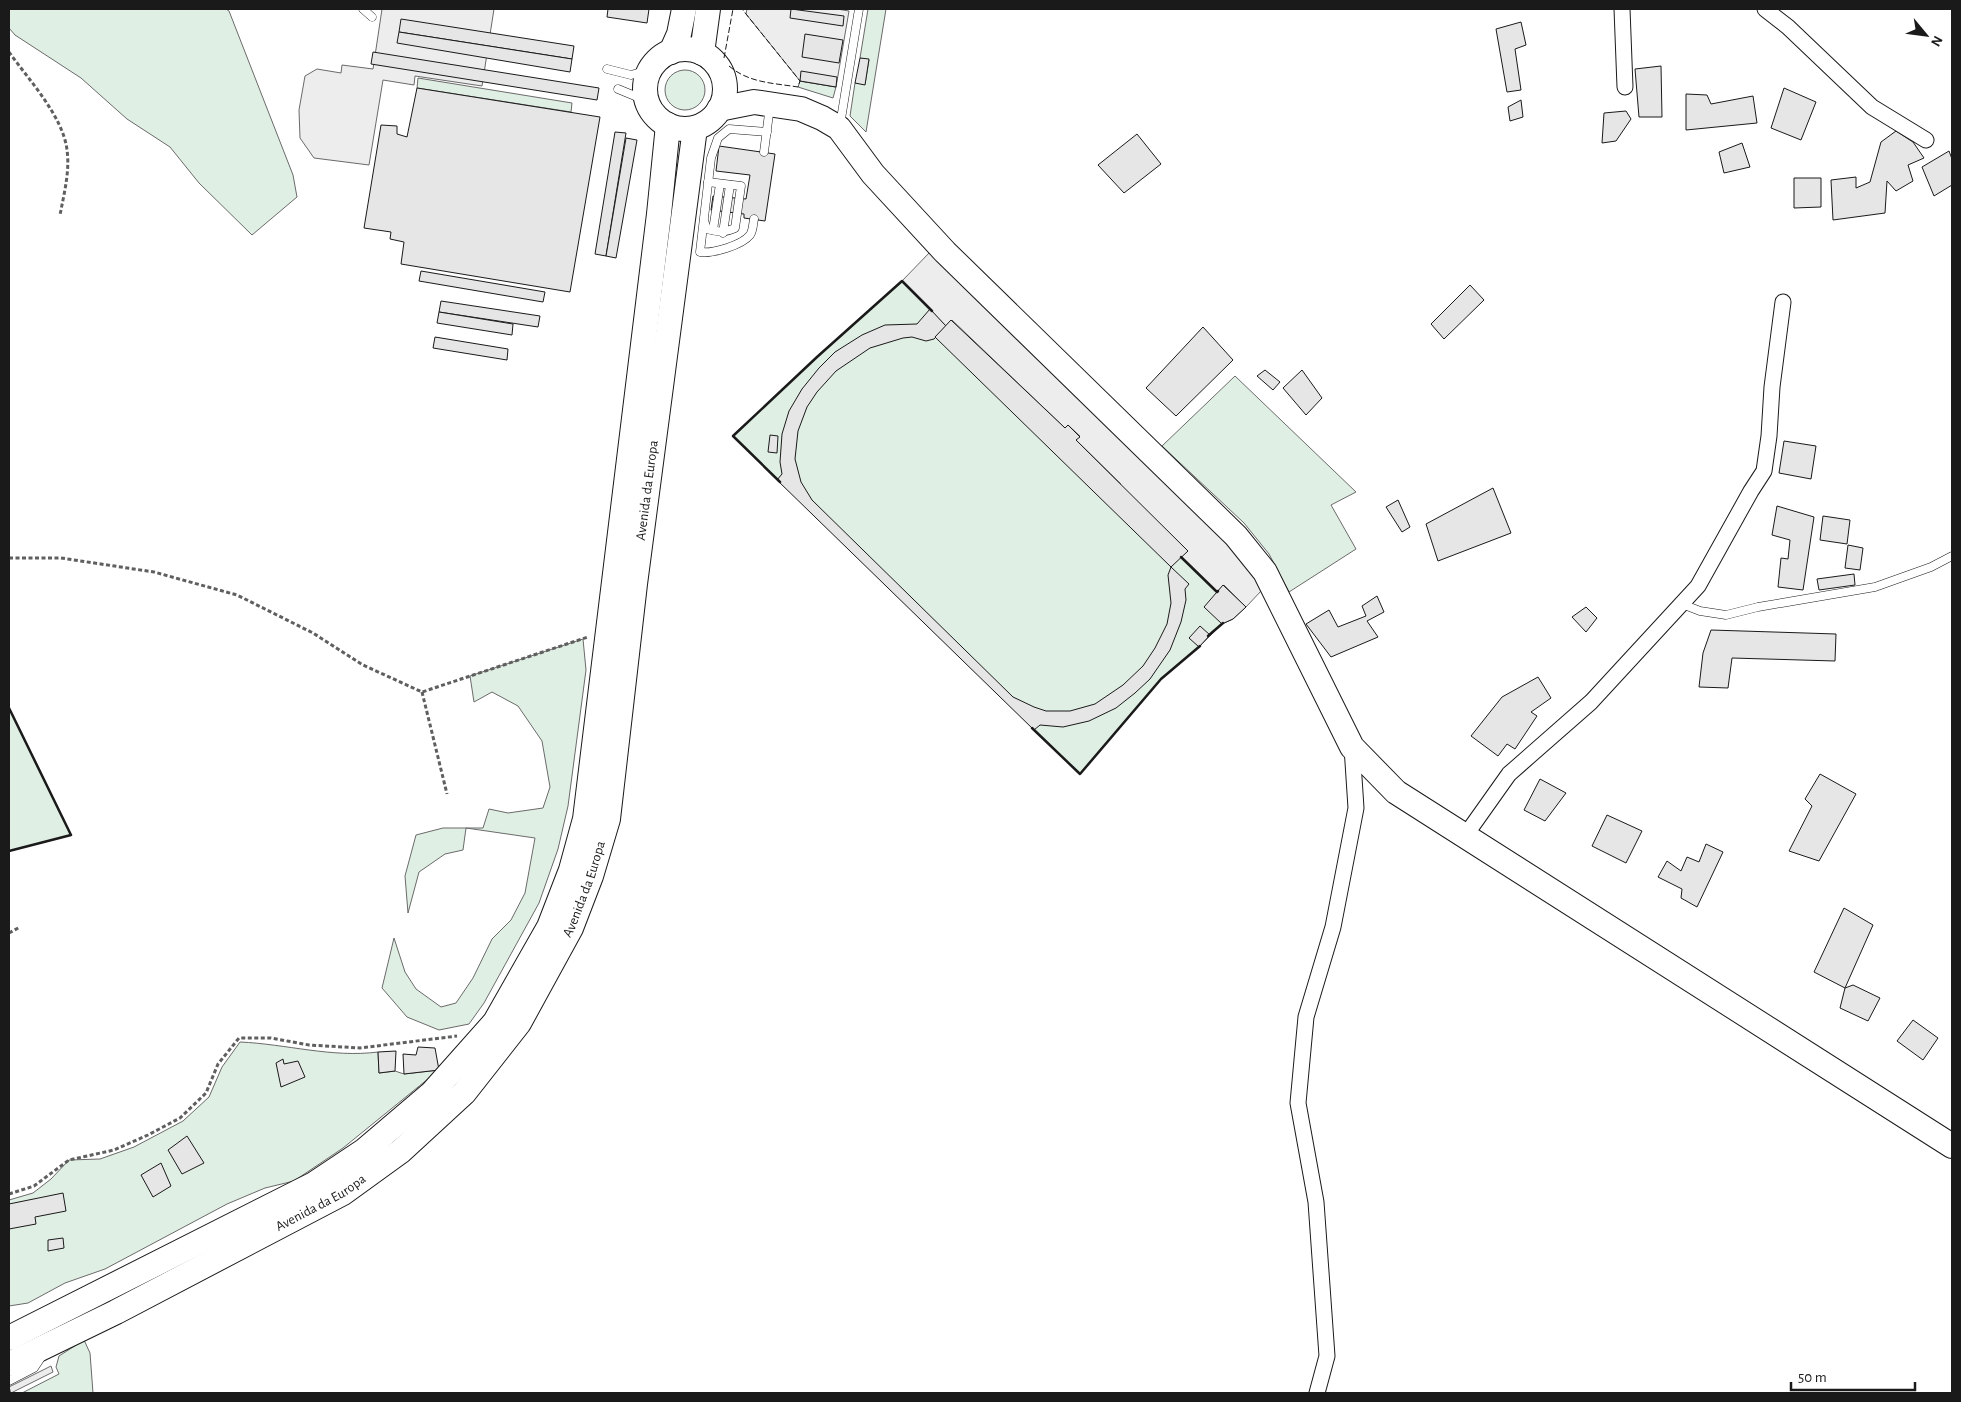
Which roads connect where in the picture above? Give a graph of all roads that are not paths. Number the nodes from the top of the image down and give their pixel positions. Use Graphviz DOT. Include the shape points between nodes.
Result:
graph roads {
  1 [pos="363,9"];
  2 [pos="684,9"];
  3 [pos="708,9"];
  4 [pos="859,9"];
  5 [pos="1622,9"];
  6 [pos="1765,9"];
  7 [pos="372,17"];
  8 [pos="671,52"];
  9 [pos="702,54"];
  10 [pos="607,69"];
  11 [pos="651,69"];
  12 [pos="724,81"];
  13 [pos="1625,87"];
  14 [pos="618,89"];
  15 [pos="647,101"];
  16 [pos="762,103"];
  17 [pos="719,109"];
  18 [pos="668,125"];
  19 [pos="694,128"];
  20 [pos="839,128"];
  21 [pos="767,132"];
  22 [pos="1926,140"];
  23 [pos="764,152"];
  24 [pos="708,182"];
  25 [pos="720,184"];
  26 [pos="754,219"];
  27 [pos="703,220"];
  28 [pos="713,230"];
  29 [pos="1784,302"];
  30 [pos="1952,556"];
  31 [pos="1682,604"];
  32 [pos="1352,747"];
  33 [pos="1465,836"];
  34 [pos="1952,1146"];
  35 [pos="9,1338"];
  36 [pos="52,1343"];
  37 [pos="9,1364"];
  38 [pos="9,1381"];
  39 [pos="1317,1393"];
  1 -- 7 [label="lane"];
  2 -- 8 [label="main road"];
  3 -- 9 [label="main road"];
  4 -- 20 [label="lane"];
  5 -- 13 [label="street"];
  6 -- 22 [label="street" via="1872,107"];
  8 -- 9 [label="main road" via="682,50"];
  8 -- 11 [label="main road"];
  9 -- 12 [label="main road" via="716,64"];
  10 -- 11 [label="lane" via="631,75"];
  11 -- 15 [label="main road" via="646,82"];
  12 -- 16 [label="main road"];
  12 -- 17 [label="main road"];
  14 -- 15 [label="lane"];
  15 -- 18 [label="main road" via="655,116"];
  16 -- 17 [label="main road"];
  16 -- 20 [label="main road" via="801,109"];
  16 -- 21 [label="lane"];
  17 -- 19 [label="main road" via="704,124"];
  18 -- 19 [label="main road"];
  18 -- 35 [label="main road, Avenida da Europa" via="660,214 585,819 571,870 549,927 495,1022 432,1093 365,1150 314,1184"];
  19 -- 36 [label="main road, Avenida da Europa" via="608,819 572,928 520,1023 464,1093 401,1150 343,1193 316,1208"];
  20 -- 32 [label="main road" via="873,174 945,252 1236,536 1265,572"];
  21 -- 23 [label="lane"];
  21 -- 24 [label="lane" via="729,129 718,138"];
  24 -- 25 [label="lane"];
  24 -- 27 [label="lane"];
  25 -- 28 [label="lane"];
  25 -- 28 [label="lane" via="741,186 735,227 723,232"];
  26 -- 27 [label="lane" via="752,233 746,239 709,253 700,252"];
  27 -- 28 [label="lane" via="707,229"];
  29 -- 31 [label="street" via="1764,471 1698,586"];
  30 -- 31 [label="lane" via="1931,567 1875,586 1726,615"];
  31 -- 33 [label="street" via="1591,702 1509,774"];
  32 -- 33 [label="main road" via="1396,792"];
  32 -- 39 [label="street" via="1356,808 1333,927 1306,1016 1298,1103 1316,1202 1326,1337 1327,1356"];
  33 -- 34 [label="main road"];
  36 -- 37 [label="main road, Avenida da Europa"];
  36 -- 38 [label="lane" via="34,1368"];
}
